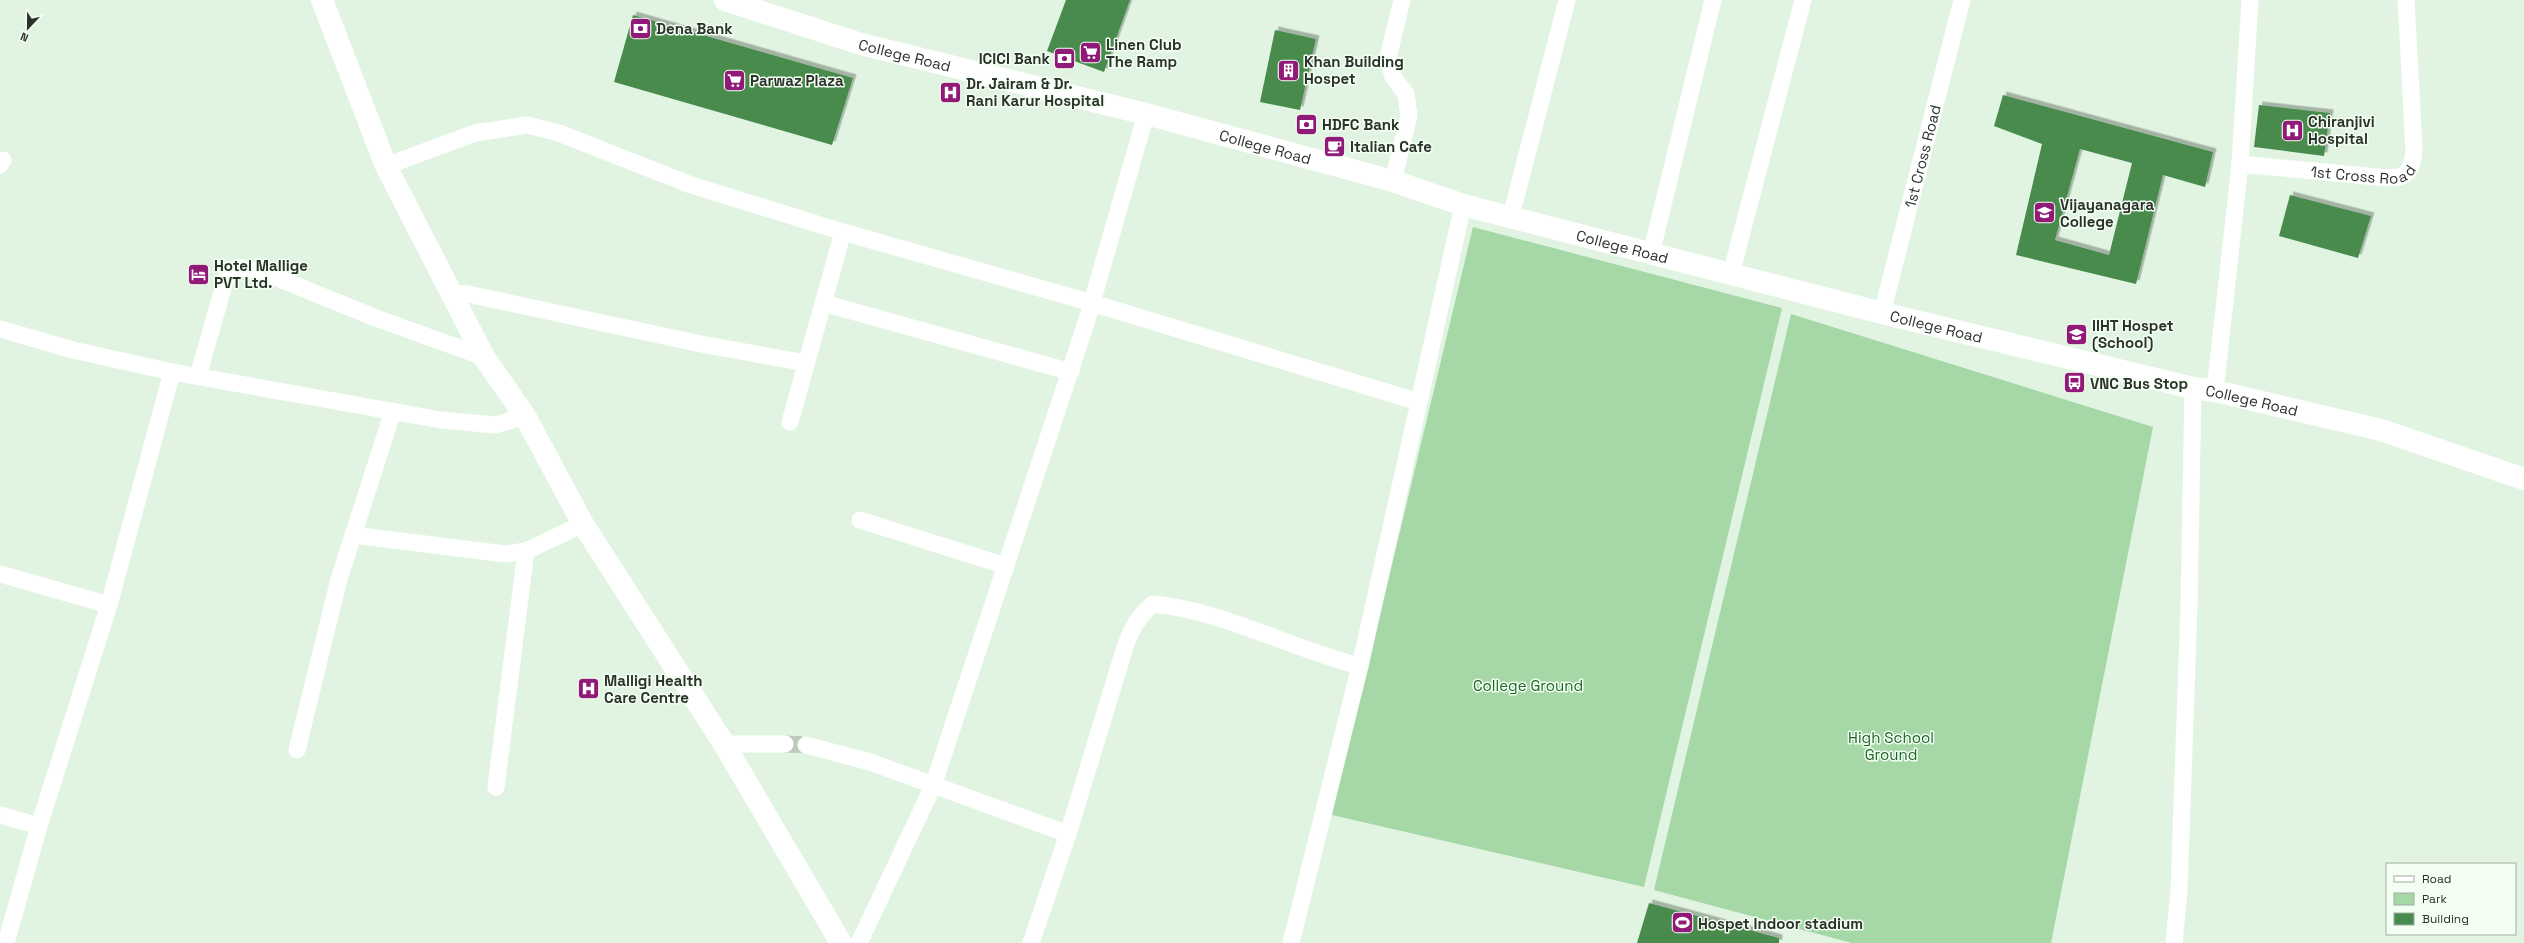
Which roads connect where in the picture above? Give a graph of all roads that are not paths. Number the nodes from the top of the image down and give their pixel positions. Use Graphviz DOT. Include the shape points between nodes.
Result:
graph roads {
  1 [pos="322,0"];
  2 [pos="725,0"];
  3 [pos="1402,0"];
  4 [pos="1567,0"];
  5 [pos="1713,0"];
  6 [pos="1803,0"];
  7 [pos="1962,0"];
  8 [pos="2250,0"];
  9 [pos="2406,0"];
  10 [pos="1146,114"];
  11 [pos="2240,164"];
  12 [pos="386,166"];
  13 [pos="1394,181"];
  14 [pos="1464,205"];
  15 [pos="1511,216"];
  16 [pos="843,232"];
  17 [pos="1651,254"];
  18 [pos="1731,274"];
  19 [pos="452,293"];
  20 [pos="823,303"];
  21 [pos="1092,303"];
  22 [pos="1882,313"];
  23 [pos="0,329"];
  24 [pos="484,357"];
  25 [pos="806,363"];
  26 [pos="172,372"];
  27 [pos="1071,372"];
  28 [pos="198,376"];
  29 [pos="2193,388"];
  30 [pos="2215,391"];
  31 [pos="1420,402"];
  32 [pos="393,411"];
  33 [pos="525,416"];
  34 [pos="790,422"];
  35 [pos="2524,479"];
  36 [pos="860,520"];
  37 [pos="584,524"];
  38 [pos="353,535"];
  39 [pos="526,551"];
  40 [pos="1006,566"];
  41 [pos="0,574"];
  42 [pos="109,605"];
  43 [pos="1360,666"];
  44 [pos="724,744"];
  45 [pos="785,744"];
  46 [pos="806,745"];
  47 [pos="297,750"];
  48 [pos="933,786"];
  49 [pos="496,787"];
  50 [pos="0,815"];
  51 [pos="40,826"];
  52 [pos="1068,834"];
  53 [pos="6,943"];
  54 [pos="841,943"];
  55 [pos="859,943"];
  56 [pos="1031,943"];
  57 [pos="1292,943"];
  58 [pos="2174,943"];
  1 -- 12 [label="main road"];
  2 -- 10 [label="main road, College Road" via="861,44"];
  3 -- 13 [label="street" via="1388,58 1393,77 1406,94 1409,116"];
  4 -- 15 [label="street"];
  5 -- 17 [label="street"];
  6 -- 18 [label="street"];
  7 -- 22 [label="street, 1st Cross Road"];
  8 -- 11 [label="street"];
  9 -- 11 [label="street, 1st Cross Road" via="2414,149 2411,169 2405,176 2377,177"];
  10 -- 13 [label="main road, College Road"];
  10 -- 21 [label="street"];
  11 -- 30 [label="street"];
  12 -- 16 [label="street" via="475,132 527,125 559,134 691,185"];
  12 -- 19 [label="main road"];
  13 -- 14 [label="main road, College Road"];
  14 -- 15 [label="main road, College Road"];
  14 -- 31 [label="street"];
  15 -- 17 [label="main road, College Road"];
  16 -- 20 [label="street"];
  16 -- 21 [label="street"];
  17 -- 18 [label="main road, College Road"];
  18 -- 22 [label="main road, College Road"];
  19 -- 24 [label="main road"];
  19 -- 25 [label="street" via="468,294 678,340"];
  20 -- 25 [label="street"];
  20 -- 27 [label="street"];
  21 -- 27 [label="street"];
  21 -- 31 [label="street"];
  22 -- 29 [label="main road, College Road"];
  23 -- 26 [label="street" via="73,350"];
  24 -- 28 [label="street" via="376,318 270,275 238,267 226,278"];
  24 -- 33 [label="main road"];
  25 -- 34 [label="street"];
  26 -- 28 [label="street"];
  26 -- 42 [label="street"];
  27 -- 40 [label="street"];
  28 -- 32 [label="street"];
  29 -- 30 [label="main road, College Road"];
  29 -- 58 [label="street" via="2190,606 2179,891"];
  30 -- 35 [label="main road, College Road" via="2380,430"];
  31 -- 43 [label="street"];
  32 -- 33 [label="street" via="441,420 496,425"];
  32 -- 38 [label="street"];
  33 -- 37 [label="main road"];
  36 -- 40 [label="street"];
  37 -- 39 [label="street"];
  37 -- 44 [label="main road"];
  38 -- 39 [label="street" via="493,554"];
  38 -- 47 [label="street" via="339,579"];
  39 -- 49 [label="street"];
  40 -- 48 [label="street"];
  41 -- 42 [label="street"];
  42 -- 51 [label="street"];
  43 -- 52 [label="street" via="1336,660 1264,633 1190,611 1153,604 1143,612 1132,629 1125,647"];
  43 -- 57 [label="street"];
  44 -- 45 [label="street"];
  44 -- 54 [label="main road"];
  46 -- 48 [label="street" via="870,762"];
  48 -- 52 [label="street"];
  48 -- 55 [label="street"];
  50 -- 51 [label="street"];
  51 -- 53 [label="street"];
  52 -- 56 [label="street"];
}
